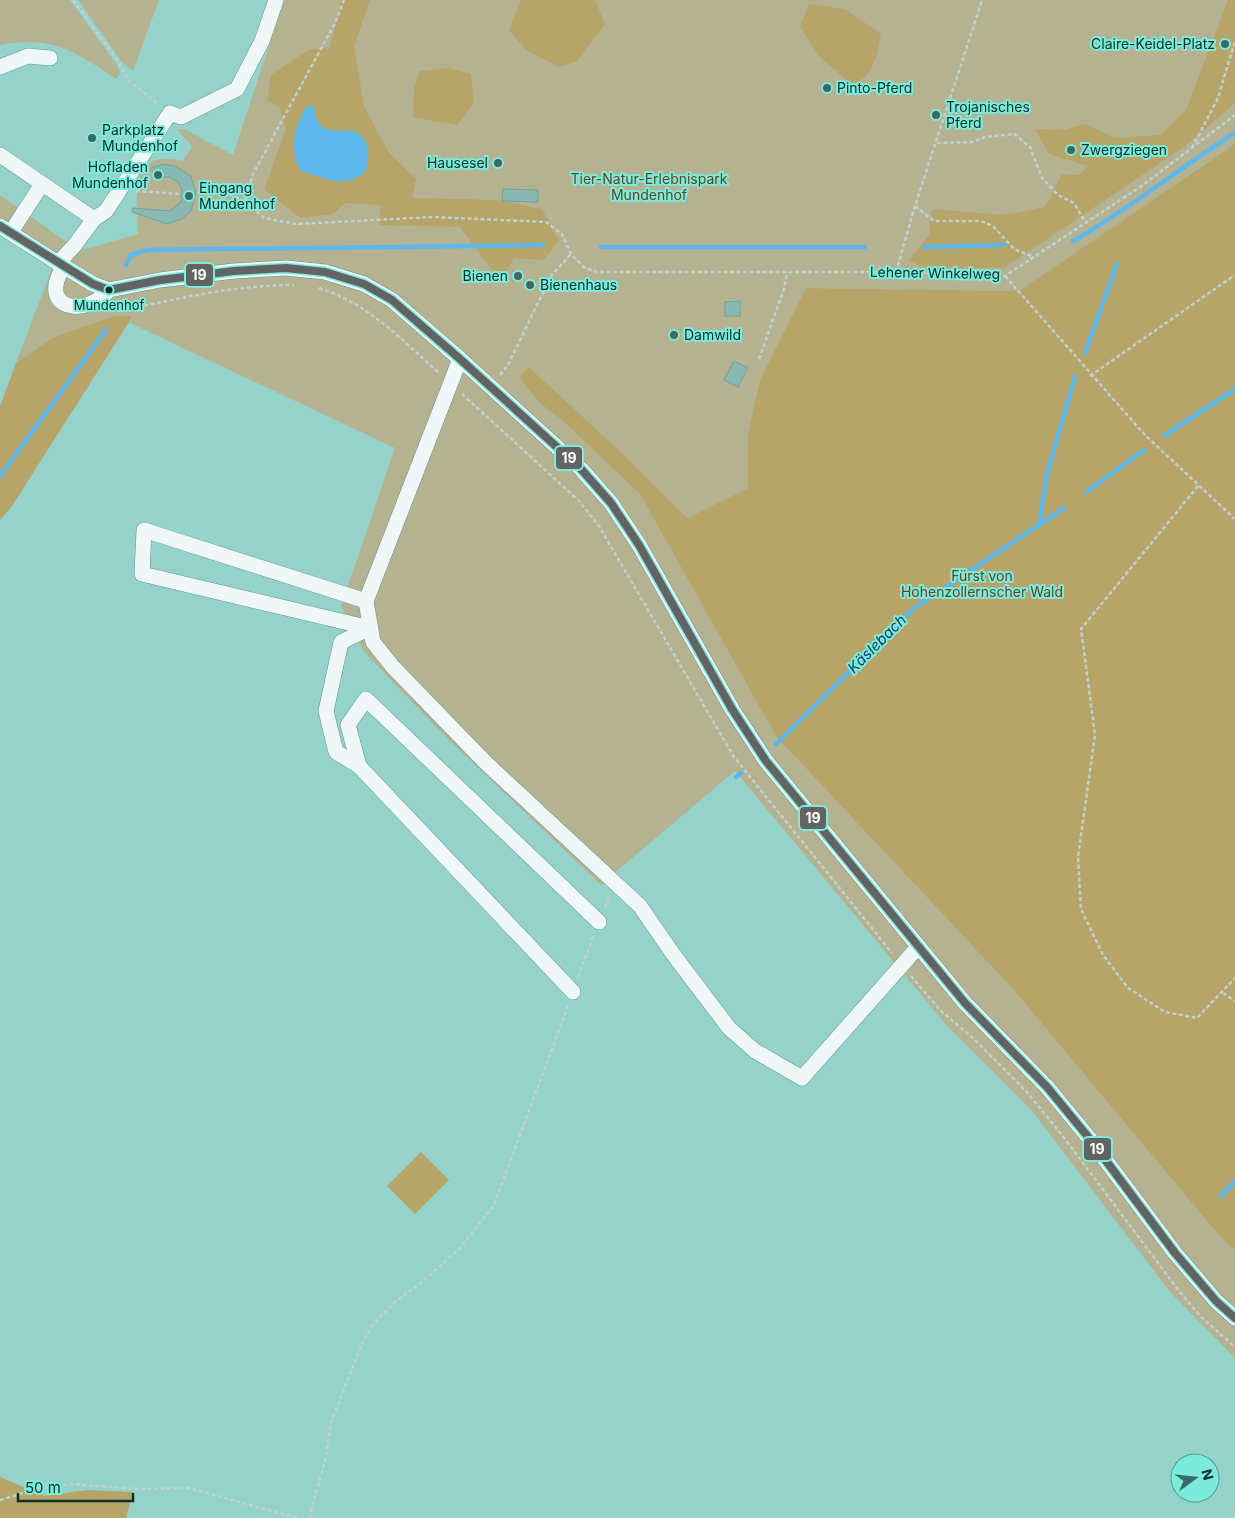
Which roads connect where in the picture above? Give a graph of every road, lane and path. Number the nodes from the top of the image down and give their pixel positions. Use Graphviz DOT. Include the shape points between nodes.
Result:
graph roads {
  1 [pos="73,0"];
  2 [pos="276,0"];
  3 [pos="344,0"];
  4 [pos="982,0"];
  5 [pos="1235,41"];
  6 [pos="50,58"];
  7 [pos="0,67"];
  8 [pos="170,113"];
  9 [pos="1235,114"];
  10 [pos="937,143"];
  11 [pos="1191,149"];
  12 [pos="0,155"];
  13 [pos="42,184"];
  14 [pos="120,190"];
  15 [pos="197,193"];
  16 [pos="182,194"];
  17 [pos="245,201"];
  18 [pos="914,206"];
  19 [pos="94,218"];
  20 [pos="1086,222"];
  21 [pos="5,229"];
  22 [pos="571,254"];
  23 [pos="1032,257"];
  24 [pos="61,265"];
  25 [pos="786,272"];
  26 [pos="896,272"];
  27 [pos="1235,274"];
  28 [pos="1005,276"];
  29 [pos="301,286"];
  30 [pos="310,287"];
  31 [pos="109,290"];
  32 [pos="460,359"];
  33 [pos="759,359"];
  34 [pos="1090,376"];
  35 [pos="450,383"];
  36 [pos="492,388"];
  37 [pos="1198,486"];
  38 [pos="1235,519"];
  39 [pos="366,601"];
  40 [pos="370,628"];
  41 [pos="359,766"];
  42 [pos="614,882"];
  43 [pos="599,922"];
  44 [pos="918,947"];
  45 [pos="902,966"];
  46 [pos="1235,978"];
  47 [pos="573,992"];
  48 [pos="1222,993"];
  49 [pos="1235,1000"];
  50 [pos="1235,1318"];
  51 [pos="1235,1346"];
  52 [pos="0,1500"];
  53 [pos="297,1518"];
  54 [pos="309,1518"];
  1 -- 8 [label="path" via="116,58 128,80"];
  2 -- 8 [label="street" via="262,41 237,89 181,116"];
  3 -- 17 [label="path" via="336,21 253,174"];
  4 -- 10 [label="path"];
  5 -- 11 [label="path" via="1218,98"];
  6 -- 7 [label="street" via="28,56"];
  8 -- 14 [label="street"];
  9 -- 11 [label="path, Lehener Winkelweg"];
  10 -- 18 [label="path"];
  10 -- 20 [label="path" via="972,142 1014,134 1030,147 1042,178 1058,195 1074,203"];
  11 -- 20 [label="path, Lehener Winkelweg"];
  12 -- 13 [label="street"];
  13 -- 19 [label="street"];
  13 -- 21 [label="street"];
  14 -- 16 [label="path"];
  14 -- 19 [label="street" via="106,211"];
  15 -- 17 [label="path" via="227,193"];
  17 -- 22 [label="path" via="264,218 296,224 433,217 546,222 562,234"];
  18 -- 23 [label="path" via="934,221 981,221 993,226 1014,249"];
  18 -- 26 [label="path"];
  19 -- 24 [label="street"];
  20 -- 23 [label="path, Lehener Winkelweg"];
  21 -- 24 [label="street"];
  22 -- 25 [label="path, Lehener Winkelweg" via="585,268 598,272"];
  22 -- 36 [label="path" via="551,276 508,365"];
  23 -- 28 [label="path, Lehener Winkelweg"];
  24 -- 31 [label="street"];
  24 -- 31 [label="street" via="55,286 58,300 64,305 78,307 103,297"];
  25 -- 26 [label="path, Lehener Winkelweg"];
  25 -- 33 [label="path" via="784,289"];
  26 -- 28 [label="path, Lehener Winkelweg"];
  27 -- 34 [label="path"];
  28 -- 34 [label="path"];
  29 -- 31 [label="path" via="252,287 119,311"];
  30 -- 35 [label="path" via="339,294 371,313"];
  31 -- 32 [label="street" via="234,271 286,268 325,272 364,284 392,300"];
  32 -- 35 [label="street"];
  32 -- 36 [label="street"];
  34 -- 37 [label="path"];
  35 -- 39 [label="street"];
  35 -- 45 [label="path" via="578,500 599,526 734,758"];
  36 -- 44 [label="street" via="581,469 610,503 639,545 732,709 766,761"];
  37 -- 38 [label="path"];
  37 -- 48 [label="path" via="1081,629 1095,735 1078,857 1081,910 1103,955 1128,988 1165,1012 1197,1018"];
  39 -- 40 [label="street"];
  39 -- 40 [label="street" via="144,530 142,574"];
  40 -- 41 [label="street" via="341,642 326,711 336,752"];
  40 -- 42 [label="street" via="373,642 392,666 485,762"];
  41 -- 43 [label="street" via="348,726 366,699"];
  41 -- 47 [label="street"];
  42 -- 43 [label="path"];
  42 -- 45 [label="street" via="640,906 730,1028 755,1051 802,1078"];
  43 -- 47 [label="path"];
  44 -- 45 [label="street"];
  44 -- 50 [label="street" via="965,1003 1047,1087 1175,1253"];
  45 -- 51 [label="path" via="942,1012 1027,1092 1179,1291"];
  46 -- 48 [label="path"];
  47 -- 54 [label="path" via="494,1205 460,1248 396,1301 374,1323 364,1339 331,1422 325,1461"];
  48 -- 49 [label="path"];
  52 -- 53 [label="path" via="36,1489 72,1484 136,1490 189,1488"];
}
